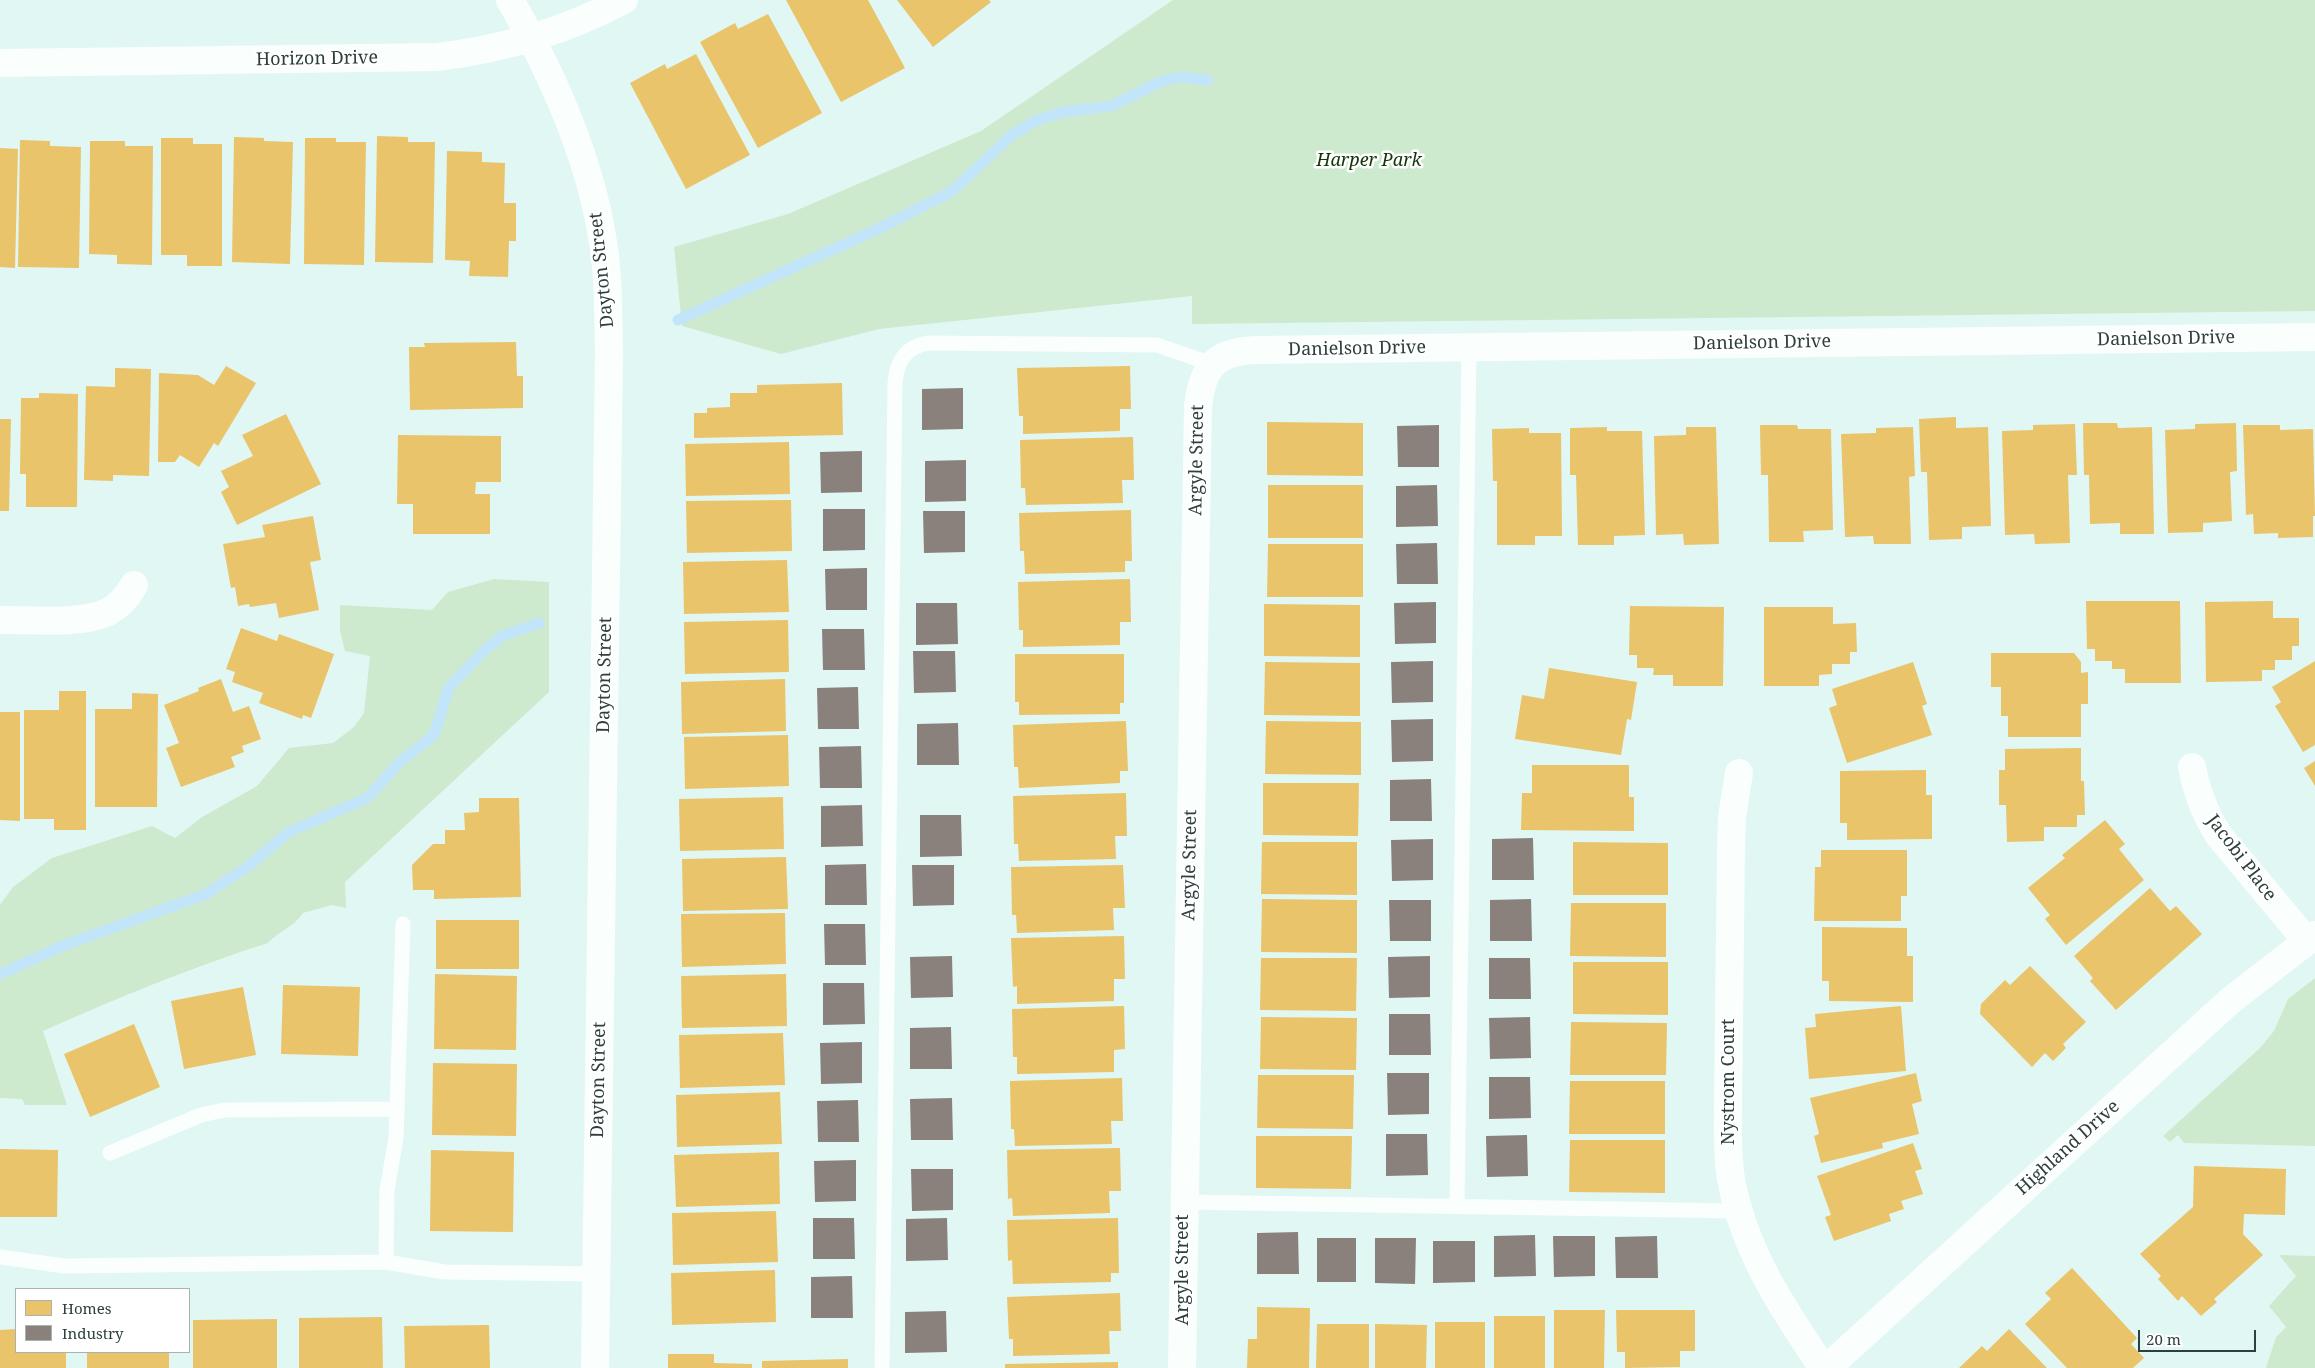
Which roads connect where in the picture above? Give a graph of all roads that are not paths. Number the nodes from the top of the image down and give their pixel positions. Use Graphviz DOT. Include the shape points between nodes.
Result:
graph roads {
  1 [pos="510,0"];
  2 [pos="624,0"];
  3 [pos="532,38"];
  4 [pos="0,63"];
  5 [pos="2315,337"];
  6 [pos="1469,348"];
  7 [pos="1212,364"];
  8 [pos="134,585"];
  9 [pos="0,620"];
  10 [pos="2192,767"];
  11 [pos="1739,773"];
  12 [pos="402,924"];
  13 [pos="2311,937"];
  14 [pos="397,1109"];
  15 [pos="110,1154"];
  16 [pos="1184,1202"];
  17 [pos="1457,1205"];
  18 [pos="1738,1211"];
  19 [pos="0,1257"];
  20 [pos="386,1262"];
  21 [pos="596,1274"];
  22 [pos="595,1368"];
  23 [pos="882,1368"];
  24 [pos="1182,1368"];
  25 [pos="1823,1368"];
  26 [pos="1827,1368"];
  1 -- 3 [label="street, Dayton Street"];
  2 -- 3 [label="street, Horizon Drive" via="588,19"];
  3 -- 4 [label="street, Horizon Drive" via="485,50 422,58"];
  3 -- 21 [label="street, Dayton Street" via="561,99 587,174 603,238 606,281 609,354"];
  5 -- 6 [label="street, Danielson Drive"];
  6 -- 7 [label="street, Danielson Drive" via="1242,350 1225,355"];
  6 -- 17 [label="lane"];
  7 -- 16 [label="street, Argyle Street" via="1200,389 1198,407"];
  7 -- 23 [label="lane" via="1157,345 928,343 911,348 898,366 895,383"];
  8 -- 9 [label="street" via="116,606 96,616"];
  10 -- 13 [label="street, Jacobi Place" via="2200,802 2220,837"];
  11 -- 18 [label="street, Nystrom Court" via="1732,817 1728,1106 1731,1178"];
  12 -- 14 [label="lane"];
  13 -- 26 [label="street, Highland Drive" via="2231,1000"];
  14 -- 15 [label="lane" via="224,1110 201,1115"];
  14 -- 20 [label="lane" via="396,1138 387,1190"];
  16 -- 17 [label="lane"];
  16 -- 24 [label="street, Argyle Street"];
  17 -- 18 [label="lane"];
  18 -- 25 [label="street, Nystrom Court" via="1765,1278"];
  19 -- 20 [label="lane" via="64,1266"];
  20 -- 21 [label="lane" via="446,1272"];
  21 -- 22 [label="street, Dayton Street"];
}
